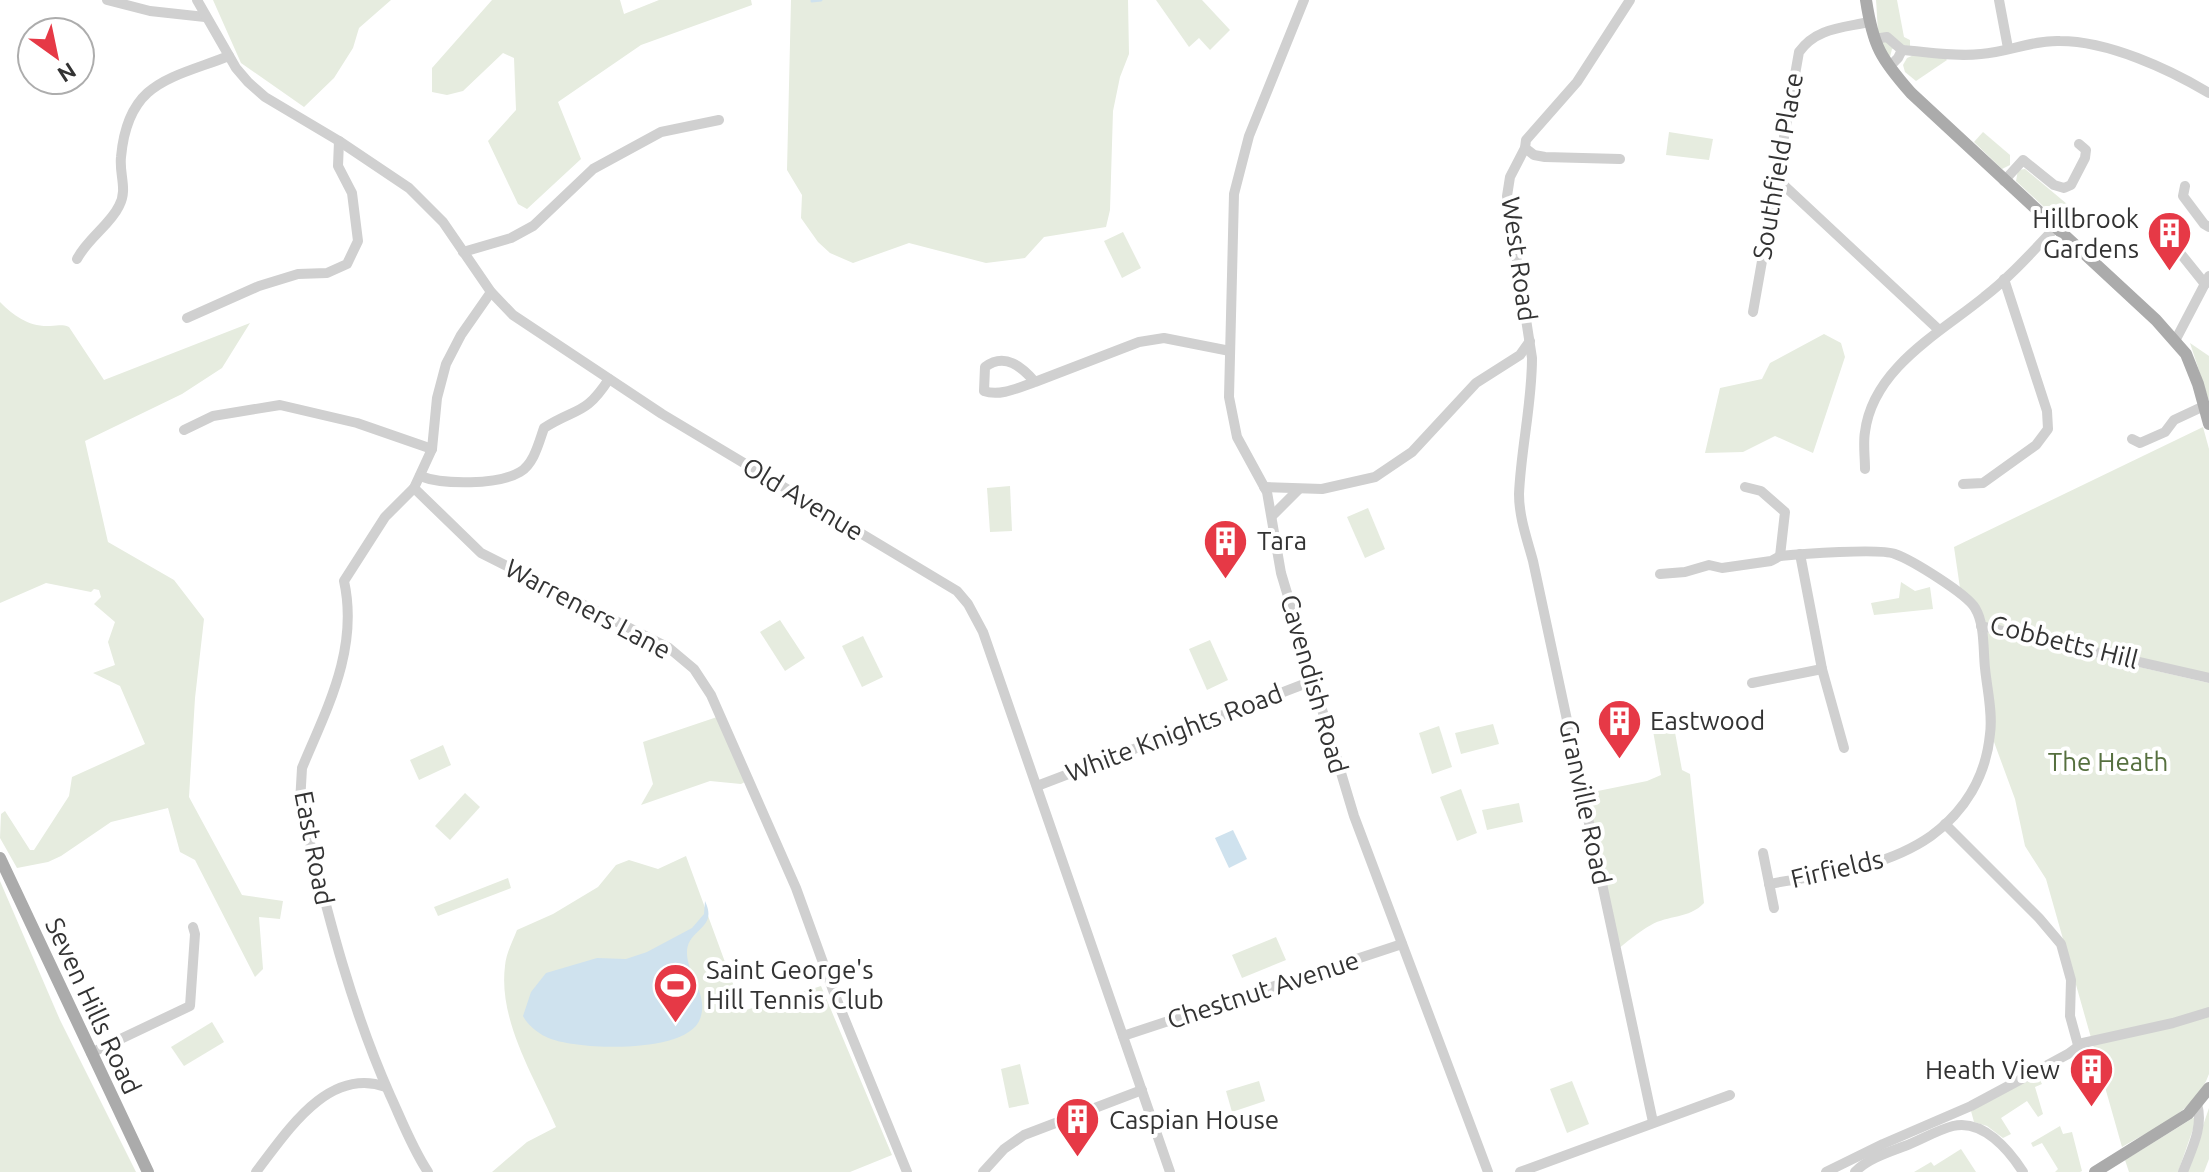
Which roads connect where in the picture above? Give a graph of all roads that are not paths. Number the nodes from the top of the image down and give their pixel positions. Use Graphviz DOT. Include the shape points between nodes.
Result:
graph roads {
  1 [pos="107,0"];
  2 [pos="197,0"];
  3 [pos="1304,0"];
  4 [pos="1630,0"];
  5 [pos="1866,0"];
  6 [pos="1999,0"];
  7 [pos="205,17"];
  8 [pos="1869,22"];
  9 [pos="1874,39"];
  10 [pos="2008,48"];
  11 [pos="1902,50"];
  12 [pos="229,56"];
  13 [pos="1889,67"];
  14 [pos="2209,93"];
  15 [pos="719,120"];
  16 [pos="339,141"];
  17 [pos="2079,144"];
  18 [pos="1525,148"];
  19 [pos="1620,159"];
  20 [pos="1776,178"];
  21 [pos="2004,181"];
  22 [pos="2185,186"];
  23 [pos="2209,227"];
  24 [pos="2055,228"];
  25 [pos="2160,228"];
  26 [pos="463,252"];
  27 [pos="77,259"];
  28 [pos="2004,279"];
  29 [pos="2207,280"];
  30 [pos="491,292"];
  31 [pos="2204,299"];
  32 [pos="1753,312"];
  33 [pos="187,318"];
  34 [pos="1939,330"];
  35 [pos="1530,341"];
  36 [pos="2175,341"];
  37 [pos="1230,351"];
  38 [pos="609,379"];
  39 [pos="1035,382"];
  40 [pos="2204,406"];
  41 [pos="2209,424"];
  42 [pos="184,430"];
  43 [pos="2132,439"];
  44 [pos="432,449"];
  45 [pos="1865,469"];
  46 [pos="420,476"];
  47 [pos="1963,484"];
  48 [pos="1752,485"];
  49 [pos="1264,487"];
  50 [pos="414,488"];
  51 [pos="1299,489"];
  52 [pos="1272,516"];
  53 [pos="1800,554"];
  54 [pos="1780,556"];
  55 [pos="1660,574"];
  56 [pos="1981,626"];
  57 [pos="1822,669"];
  58 [pos="2209,678"];
  59 [pos="1312,681"];
  60 [pos="1752,683"];
  61 [pos="1844,748"];
  62 [pos="1037,786"];
  63 [pos="1945,824"];
  64 [pos="1763,853"];
  65 [pos="0,858"];
  66 [pos="1769,884"];
  67 [pos="1774,908"];
  68 [pos="193,927"];
  69 [pos="1402,944"];
  70 [pos="2209,1012"];
  71 [pos="1123,1036"];
  72 [pos="2078,1045"];
  73 [pos="91,1053"];
  74 [pos="366,1070"];
  75 [pos="386,1087"];
  76 [pos="2209,1088"];
  77 [pos="1142,1090"];
  78 [pos="1730,1095"];
  79 [pos="2197,1104"];
  80 [pos="1653,1122"];
  81 [pos="148,1172"];
  82 [pos="256,1172"];
  83 [pos="428,1172"];
  84 [pos="907,1172"];
  85 [pos="983,1172"];
  86 [pos="1170,1172"];
  87 [pos="1488,1172"];
  88 [pos="1520,1172"];
  89 [pos="1826,1172"];
  90 [pos="1855,1172"];
  91 [pos="2023,1172"];
  92 [pos="2095,1172"];
  93 [pos="2183,1172"];
  1 -- 7 [label="street"];
  2 -- 7 [label="street, Old Avenue"];
  3 -- 37 [label="street, Cavendish Road" via="1249,136 1234,194"];
  4 -- 18 [label="street, West Road" via="1577,82 1526,140"];
  5 -- 8 [label="main road"];
  6 -- 10 [label="street"];
  7 -- 12 [label="street, Old Avenue"];
  8 -- 9 [label="main road"];
  8 -- 20 [label="street, Southfield Place" via="1820,32 1799,52"];
  9 -- 11 [label="street" via="1887,37"];
  9 -- 13 [label="main road"];
  10 -- 11 [label="street" via="1971,55"];
  10 -- 14 [label="street" via="2060,40 2091,44"];
  11 -- 13 [label="street"];
  12 -- 16 [label="street, Old Avenue" via="265,97"];
  12 -- 27 [label="street" via="159,82 137,104 122,141 124,190 119,208"];
  13 -- 21 [label="main road"];
  15 -- 26 [label="street" via="661,132 593,169 533,226"];
  16 -- 26 [label="street, Old Avenue" via="409,188 443,222"];
  16 -- 33 [label="street" via="338,166 352,193 358,241 347,264 259,286"];
  17 -- 21 [label="street" via="2086,150 2085,158 2071,185 2054,185 2021,157"];
  18 -- 19 [label="street" via="1545,157"];
  18 -- 35 [label="street, West Road" via="1507,196"];
  20 -- 32 [label="street, Southfield Place"];
  20 -- 34 [label="street"];
  21 -- 24 [label="main road"];
  22 -- 23 [label="street" via="2182,195"];
  24 -- 28 [label="street"];
  24 -- 36 [label="main road"];
  25 -- 29 [label="street"];
  26 -- 30 [label="street, Old Avenue"];
  28 -- 34 [label="street"];
  28 -- 47 [label="street" via="2047,411 2048,429 2036,445 1983,483"];
  29 -- 31 [label="street"];
  30 -- 38 [label="street, Old Avenue" via="513,315"];
  30 -- 44 [label="street" via="446,364"];
  31 -- 36 [label="street"];
  34 -- 45 [label="street" via="1878,394 1865,431"];
  35 -- 51 [label="street, West Road" via="1520,355 1476,383 1412,452 1389,469 1357,482"];
  35 -- 80 [label="street, Granville Road" via="1532,385 1521,519"];
  36 -- 40 [label="main road" via="2186,354"];
  37 -- 39 [label="street" via="1164,338 1139,342"];
  37 -- 49 [label="street, Cavendish Road" via="1232,415 1242,448"];
  38 -- 46 [label="street" via="585,408 544,428 522,471 476,481"];
  38 -- 62 [label="street, Old Avenue" via="957,591 983,632"];
  39 -- 39 [label="street" via="1017,364 995,361 985,367 988,393"];
  40 -- 41 [label="main road"];
  40 -- 43 [label="street" via="2174,420 2165,432 2140,443"];
  42 -- 44 [label="street" via="213,416 280,405 357,423"];
  44 -- 46 [label="street"];
  46 -- 50 [label="street"];
  48 -- 54 [label="street" via="1785,512"];
  49 -- 51 [label="street, West Road"];
  49 -- 52 [label="street, Cavendish Road"];
  50 -- 74 [label="street, East Road" via="385,517 344,581 348,597 341,671 299,785"];
  50 -- 84 [label="street, Warreners Lane" via="481,553 669,648 694,669 711,695 776,842"];
  51 -- 52 [label="street"];
  52 -- 59 [label="street, Cavendish Road" via="1281,573"];
  53 -- 54 [label="street, Cobbetts Hill"];
  53 -- 56 [label="street, Cobbetts Hill" via="1895,554 1964,596 1976,608"];
  53 -- 57 [label="street"];
  54 -- 55 [label="street, Cobbetts Hill"];
  56 -- 58 [label="street, Cobbetts Hill"];
  56 -- 63 [label="street, Firfields" via="1991,732 1974,790"];
  57 -- 60 [label="street"];
  57 -- 61 [label="street"];
  59 -- 62 [label="street, White Knights Road"];
  59 -- 69 [label="street, Cavendish Road"];
  62 -- 71 [label="street, Old Avenue"];
  63 -- 66 [label="street, Firfields" via="1914,846 1879,861"];
  63 -- 72 [label="street" via="2061,944"];
  64 -- 66 [label="street, Firfields"];
  65 -- 73 [label="main road, Seven Hills Road"];
  66 -- 67 [label="street, Firfields"];
  68 -- 73 [label="street" via="190,1006"];
  69 -- 71 [label="street, Chestnut Avenue"];
  69 -- 87 [label="street, Cavendish Road"];
  70 -- 72 [label="street"];
  71 -- 77 [label="street, Old Avenue"];
  72 -- 89 [label="street" via="1971,1106"];
  73 -- 81 [label="main road, Seven Hills Road"];
  74 -- 75 [label="street, East Road"];
  74 -- 75 [label="street"];
  74 -- 82 [label="street" via="306,1109"];
  75 -- 83 [label="street, East Road"];
  76 -- 79 [label="main road"];
  77 -- 85 [label="street" via="1024,1135"];
  77 -- 86 [label="street, Old Avenue"];
  78 -- 80 [label="street"];
  79 -- 92 [label="main road"];
  79 -- 93 [label="street" via="2198,1131"];
  80 -- 88 [label="street"];
  90 -- 91 [label="street" via="1892,1151 1963,1125 2004,1145"];
}
